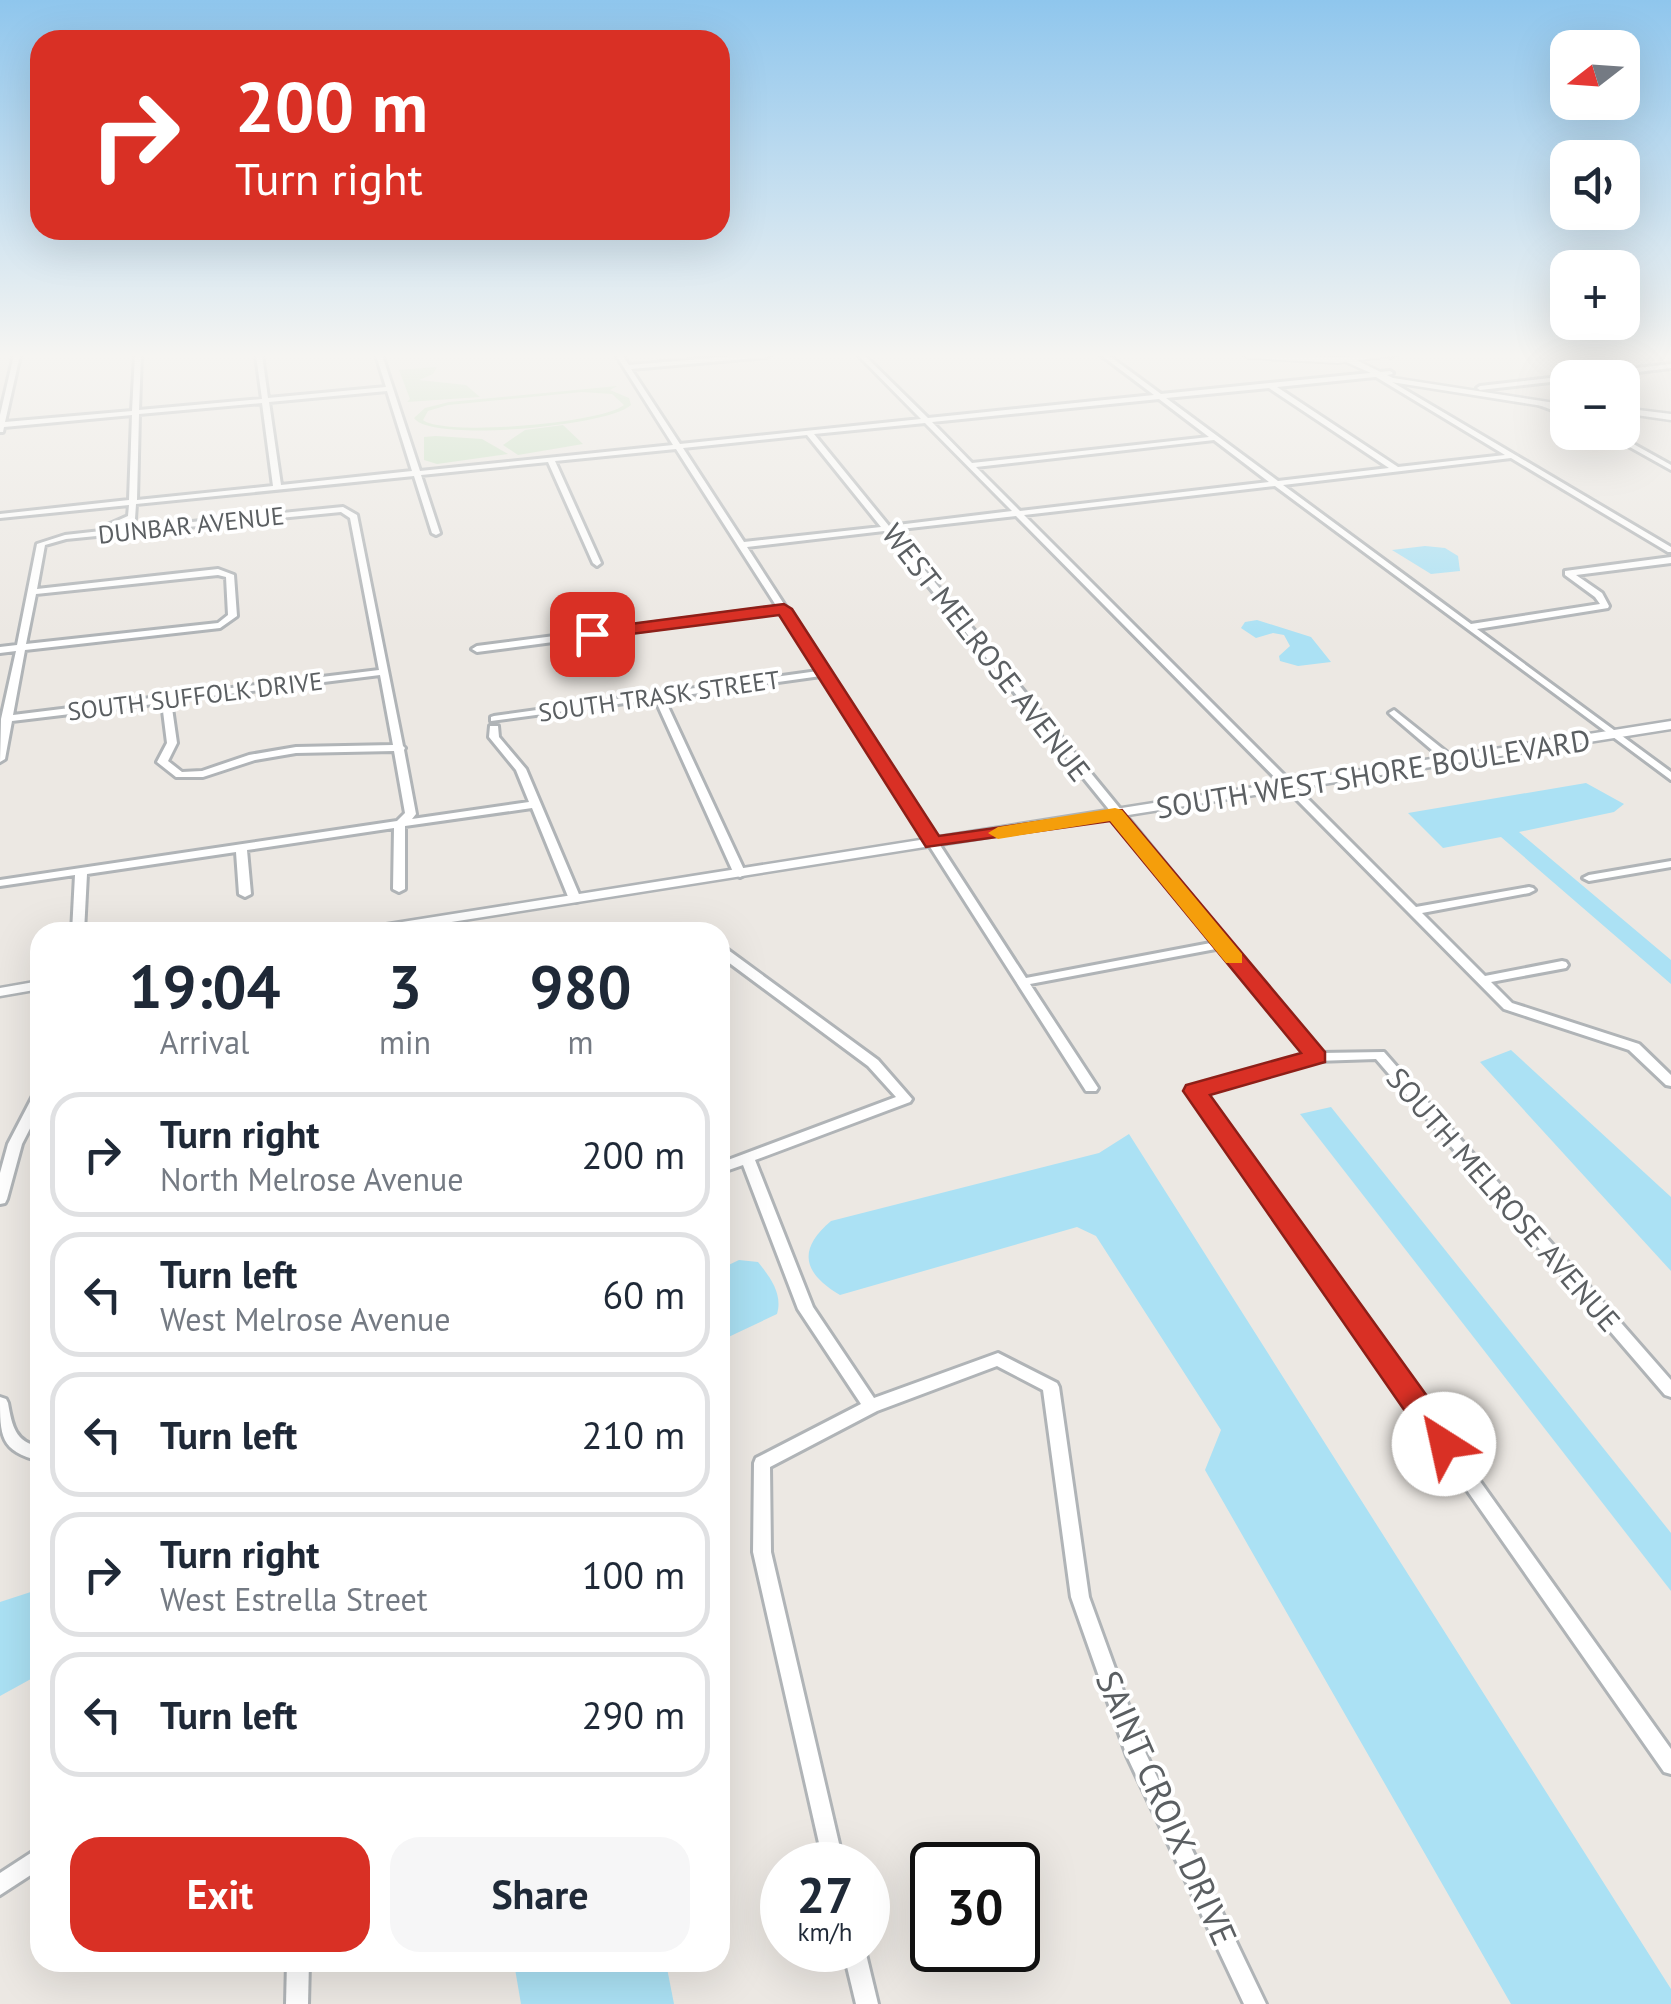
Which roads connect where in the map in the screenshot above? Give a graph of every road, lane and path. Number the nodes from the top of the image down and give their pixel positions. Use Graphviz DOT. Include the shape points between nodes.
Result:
graph roads {
  1 [pos="134,449"];
  2 [pos="271,449"];
  3 [pos="409,449"];
  4 [pos="654,449"];
  5 [pos="678,449"];
  6 [pos="822,449"];
  7 [pos="955,449"];
  8 [pos="1116,449"];
  9 [pos="1229,449"];
  10 [pos="1365,449"];
  11 [pos="1499,449"];
  12 [pos="1638,450"];
  13 [pos="1512,456"];
  14 [pos="551,460"];
  15 [pos="971,464"];
  16 [pos="1671,468"];
  17 [pos="1396,469"];
  18 [pos="417,474"];
  19 [pos="1276,483"];
  20 [pos="276,487"];
  21 [pos="132,502"];
  22 [pos="1019,513"];
  23 [pos="0,516"];
  24 [pos="132,517"];
  25 [pos="889,528"];
  26 [pos="131,530"];
  27 [pos="436,533"];
  28 [pos="95,534"];
  29 [pos="743,545"];
  30 [pos="1671,550"];
  31 [pos="1671,560"];
  32 [pos="597,564"];
  33 [pos="31,592"];
  34 [pos="784,609"];
  35 [pos="1470,627"];
  36 [pos="19,648"];
  37 [pos="477,648"];
  38 [pos="0,650"];
  39 [pos="384,672"];
  40 [pos="824,672"];
  41 [pos="658,696"];
  42 [pos="166,700"];
  43 [pos="1394,712"];
  44 [pos="6,719"];
  45 [pos="1671,725"];
  46 [pos="1614,734"];
  47 [pos="400,748"];
  48 [pos="0,759"];
  49 [pos="1450,760"];
  50 [pos="1671,777"];
  51 [pos="1290,786"];
  52 [pos="536,804"];
  53 [pos="1115,814"];
  54 [pos="400,824"];
  55 [pos="934,843"];
  56 [pos="240,848"];
  57 [pos="1671,864"];
  58 [pos="81,872"];
  59 [pos="740,874"];
  60 [pos="1590,878"];
  61 [pos="0,883"];
  62 [pos="399,890"];
  63 [pos="1529,890"];
  64 [pos="245,894"];
  65 [pos="575,899"];
  66 [pos="1414,911"];
  67 [pos="78,922"];
  68 [pos="445,922"];
  69 [pos="1222,944"];
  70 [pos="730,957"];
  71 [pos="1562,965"];
  72 [pos="1483,980"];
  73 [pos="1023,982"];
  74 [pos="30,987"];
  75 [pos="0,992"];
  76 [pos="1316,1057"];
  77 [pos="1671,1082"];
  78 [pos="1091,1088"];
  79 [pos="30,1115"];
  80 [pos="747,1158"];
  81 [pos="730,1164"];
  82 [pos="0,1199"];
  83 [pos="1671,1391"];
  84 [pos="0,1402"];
  85 [pos="871,1406"];
  86 [pos="30,1452"];
  87 [pos="1671,1765"];
  88 [pos="829,1842"];
  89 [pos="30,1864"];
  90 [pos="0,1885"];
  91 [pos="298,1972"];
  92 [pos="859,1972"];
  93 [pos="297,2004"];
  94 [pos="866,2004"];
  95 [pos="1255,2004"];
  1 -- 21 [label="street"];
  2 -- 20 [label="street"];
  3 -- 18 [label="street"];
  4 -- 14 [label="street"];
  5 -- 29 [label="street"];
  6 -- 25 [label="street, WEST MELROSE AVENUE"];
  7 -- 15 [label="street"];
  8 -- 15 [label="street"];
  9 -- 19 [label="street"];
  10 -- 17 [label="street"];
  11 -- 13 [label="street"];
  12 -- 16 [label="street"];
  13 -- 17 [label="street"];
  13 -- 30 [label="street"];
  14 -- 18 [label="street"];
  14 -- 32 [label="street"];
  15 -- 22 [label="street"];
  17 -- 19 [label="street"];
  18 -- 20 [label="street"];
  18 -- 27 [label="street"];
  19 -- 22 [label="street"];
  19 -- 35 [label="street"];
  20 -- 21 [label="street"];
  21 -- 23 [label="street"];
  21 -- 24 [label="street"];
  22 -- 25 [label="street"];
  22 -- 51 [label="street"];
  24 -- 26 [label="street"];
  24 -- 28 [label="street"];
  25 -- 29 [label="street"];
  25 -- 53 [label="street, WEST MELROSE AVENUE"];
  26 -- 28 [label="street, DUNBAR AVENUE"];
  26 -- 39 [label="street, DUNBAR AVENUE" via="342,509 354,517"];
  28 -- 33 [label="street, DUNBAR AVENUE" via="41,544"];
  29 -- 34 [label="street"];
  31 -- 35 [label="street" via="1568,574 1605,606"];
  33 -- 36 [label="street"];
  33 -- 36 [label="street" via="218,572 230,575 233,616 220,624"];
  34 -- 37 [label="street"];
  34 -- 40 [label="street"];
  35 -- 46 [label="street"];
  36 -- 38 [label="street"];
  36 -- 44 [label="street"];
  39 -- 42 [label="street, SOUTH SUFFOLK DRIVE"];
  39 -- 47 [label="street"];
  40 -- 41 [label="street, SOUTH TRASK STREET"];
  40 -- 55 [label="street"];
  41 -- 52 [label="street, SOUTH TRASK STREET" via="494,723 494,737 522,769"];
  41 -- 59 [label="street"];
  42 -- 44 [label="street, SOUTH SUFFOLK DRIVE"];
  42 -- 47 [label="street" via="172,742 162,762 180,775 296,750"];
  43 -- 49 [label="street"];
  44 -- 48 [label="street"];
  45 -- 46 [label="street, SOUTH WEST SHORE BOULEVARD"];
  46 -- 49 [label="street, SOUTH WEST SHORE BOULEVARD"];
  46 -- 50 [label="street"];
  47 -- 54 [label="street" via="411,814"];
  49 -- 51 [label="street, SOUTH WEST SHORE BOULEVARD"];
  51 -- 53 [label="street, SOUTH WEST SHORE BOULEVARD"];
  51 -- 66 [label="street"];
  52 -- 54 [label="street"];
  52 -- 65 [label="street"];
  53 -- 55 [label="street, SOUTH WEST SHORE BOULEVARD"];
  53 -- 69 [label="street, WEST MELROSE AVENUE"];
  54 -- 56 [label="street"];
  54 -- 62 [label="street"];
  55 -- 59 [label="street, SOUTH WEST SHORE BOULEVARD"];
  55 -- 73 [label="street"];
  56 -- 58 [label="street"];
  56 -- 64 [label="street"];
  57 -- 60 [label="street"];
  58 -- 61 [label="street"];
  58 -- 67 [label="street"];
  59 -- 65 [label="street, SOUTH WEST SHORE BOULEVARD"];
  63 -- 66 [label="street"];
  65 -- 68 [label="street, SOUTH WEST SHORE BOULEVARD"];
  66 -- 72 [label="street"];
  69 -- 73 [label="street"];
  69 -- 76 [label="street, WEST MELROSE AVENUE"];
  70 -- 80 [label="street" via="873,1063 904,1099"];
  71 -- 72 [label="street"];
  72 -- 77 [label="street" via="1508,1006 1634,1047"];
  73 -- 78 [label="street"];
  74 -- 75 [label="street"];
  76 -- 83 [label="street, SOUTH MELROSE AVENUE" via="1378,1055"];
  76 -- 87 [label="street" via="1195,1091"];
  79 -- 82 [label="street"];
  80 -- 81 [label="street"];
  80 -- 85 [label="street" via="806,1310"];
  84 -- 86 [label="street" via="6,1438"];
  85 -- 88 [label="street" via="762,1464 762,1552"];
  85 -- 95 [label="street, SAINT CROIX DRIVE" via="998,1360 1051,1387 1080,1597 1137,1756"];
  89 -- 90 [label="street"];
  91 -- 93 [label="street"];
  92 -- 94 [label="street"];
}
